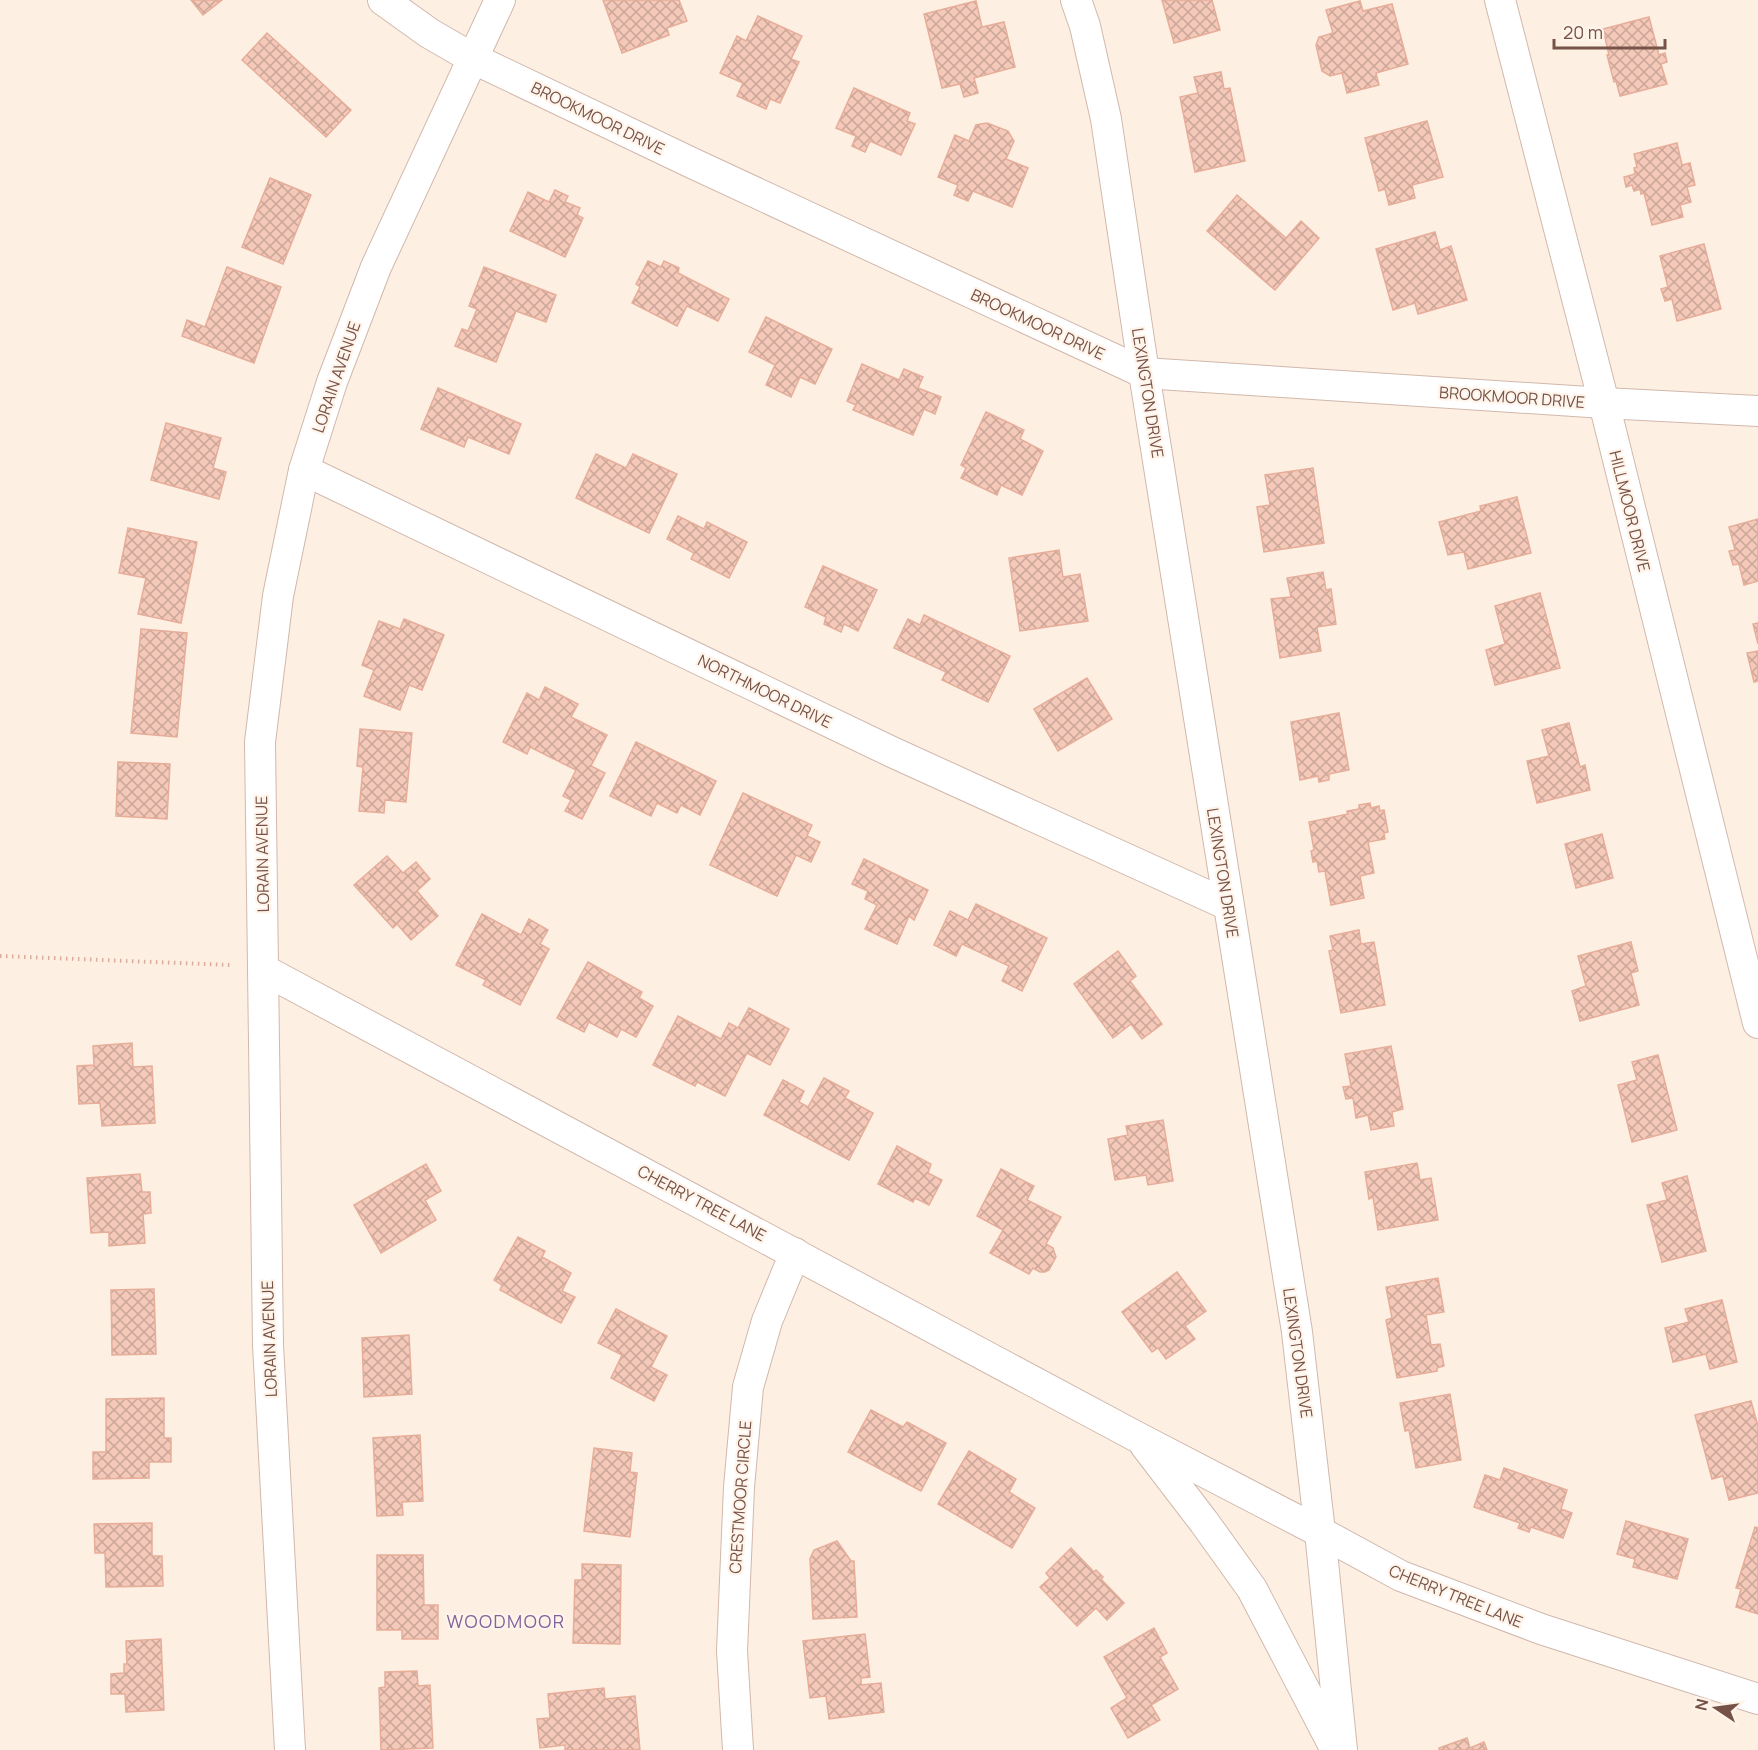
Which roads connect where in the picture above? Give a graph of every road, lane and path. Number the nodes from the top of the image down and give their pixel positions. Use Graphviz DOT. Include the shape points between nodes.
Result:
graph roads {
  1 [pos="383,0"];
  2 [pos="500,0"];
  3 [pos="1076,0"];
  4 [pos="1500,0"];
  5 [pos="472,58"];
  6 [pos="1144,373"];
  7 [pos="1604,403"];
  8 [pos="1758,411"];
  9 [pos="304,470"];
  10 [pos="1228,905"];
  11 [pos="0,956"];
  12 [pos="264,970"];
  13 [pos="1758,1023"];
  14 [pos="795,1253"];
  15 [pos="1139,1438"];
  16 [pos="1320,1532"];
  17 [pos="1758,1699"];
  18 [pos="290,1750"];
  19 [pos="738,1750"];
  20 [pos="1336,1750"];
  21 [pos="1342,1750"];
  1 -- 5 [label="street, BROOKMOOR DRIVE"];
  2 -- 5 [label="street, LORAIN AVENUE"];
  3 -- 6 [label="street, LEXINGTON DRIVE" via="1106,119"];
  4 -- 7 [label="street, HILLMOOR DRIVE"];
  5 -- 6 [label="street, BROOKMOOR DRIVE"];
  5 -- 9 [label="street, LORAIN AVENUE" via="376,267 332,382"];
  6 -- 7 [label="street, BROOKMOOR DRIVE"];
  6 -- 10 [label="street, LEXINGTON DRIVE"];
  7 -- 8 [label="street, BROOKMOOR DRIVE"];
  7 -- 13 [label="street, HILLMOOR DRIVE"];
  9 -- 10 [label="street, NORTHMOOR DRIVE" via="892,752"];
  9 -- 12 [label="street, LORAIN AVENUE" via="278,596 260,742"];
  10 -- 16 [label="street, LEXINGTON DRIVE" via="1297,1332"];
  11 -- 12 [label="path" via="234,965"];
  12 -- 14 [label="street, CHERRY TREE LANE"];
  12 -- 18 [label="street, LORAIN AVENUE" via="268,1345"];
  14 -- 15 [label="street, CHERRY TREE LANE"];
  14 -- 19 [label="street, CRESTMOOR CIRCLE" via="767,1321 748,1387 732,1651"];
  15 -- 16 [label="street, CHERRY TREE LANE"];
  15 -- 20 [label="street, CHERRY TREE LANE" via="1252,1589"];
  16 -- 17 [label="street, CHERRY TREE LANE" via="1401,1576 1541,1629"];
  16 -- 21 [label="street, LEXINGTON DRIVE"];
}
